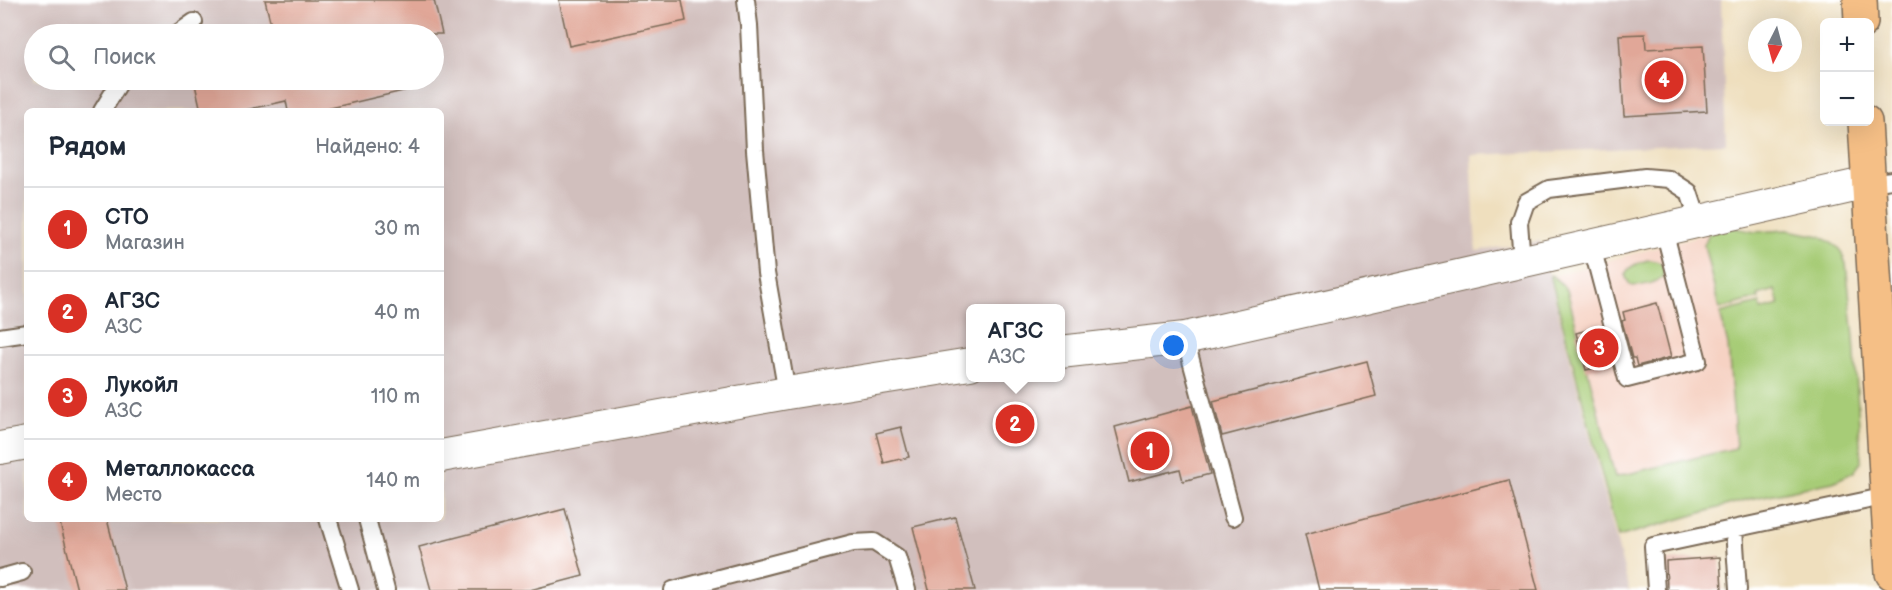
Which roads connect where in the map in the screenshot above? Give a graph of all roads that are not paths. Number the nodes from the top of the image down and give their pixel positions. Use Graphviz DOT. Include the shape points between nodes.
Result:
graph roads {
  1 [pos="746,0"];
  2 [pos="1860,0"];
  3 [pos="1861,18"];
  4 [pos="194,22"];
  5 [pos="191,24"];
  6 [pos="115,90"];
  7 [pos="104,108"];
  8 [pos="1866,126"];
  9 [pos="1880,181"];
  10 [pos="1699,222"];
  11 [pos="1664,230"];
  12 [pos="1592,247"];
  13 [pos="1522,262"];
  14 [pos="24,334"];
  15 [pos="0,338"];
  16 [pos="1185,338"];
  17 [pos="1065,351"];
  18 [pos="966,365"];
  19 [pos="787,393"];
  20 [pos="24,444"];
  21 [pos="0,448"];
  22 [pos="444,455"];
  23 [pos="1887,496"];
  24 [pos="1233,517"];
  25 [pos="329,522"];
  26 [pos="368,522"];
  27 [pos="1734,529"];
  28 [pos="22,572"];
  29 [pos="1892,573"];
  30 [pos="0,578"];
  31 [pos="350,590"];
  32 [pos="386,590"];
  33 [pos="673,590"];
  34 [pos="907,590"];
  35 [pos="1656,590"];
  36 [pos="1738,590"];
  1 -- 19 [label="lane" via="766,273"];
  2 -- 3 [label="main road"];
  4 -- 5 [label="lane"];
  6 -- 7 [label="lane"];
  8 -- 9 [label="main road"];
  9 -- 10 [label="street"];
  9 -- 23 [label="main road"];
  10 -- 11 [label="street"];
  10 -- 13 [label="lane" via="1689,192 1669,179 1645,177 1549,189 1526,202 1519,222"];
  11 -- 12 [label="street"];
  11 -- 12 [label="lane" via="1698,361 1627,379"];
  12 -- 13 [label="street"];
  13 -- 16 [label="street"];
  14 -- 15 [label="lane"];
  16 -- 17 [label="street"];
  16 -- 24 [label="lane"];
  18 -- 19 [label="street"];
  19 -- 22 [label="street"];
  20 -- 21 [label="street"];
  23 -- 27 [label="lane"];
  23 -- 29 [label="main road"];
  25 -- 31 [label="lane"];
  26 -- 32 [label="lane"];
  27 -- 35 [label="lane" via="1653,546"];
  27 -- 36 [label="lane"];
  28 -- 30 [label="lane"];
  33 -- 34 [label="lane" via="853,543 874,542 897,557"];
}
